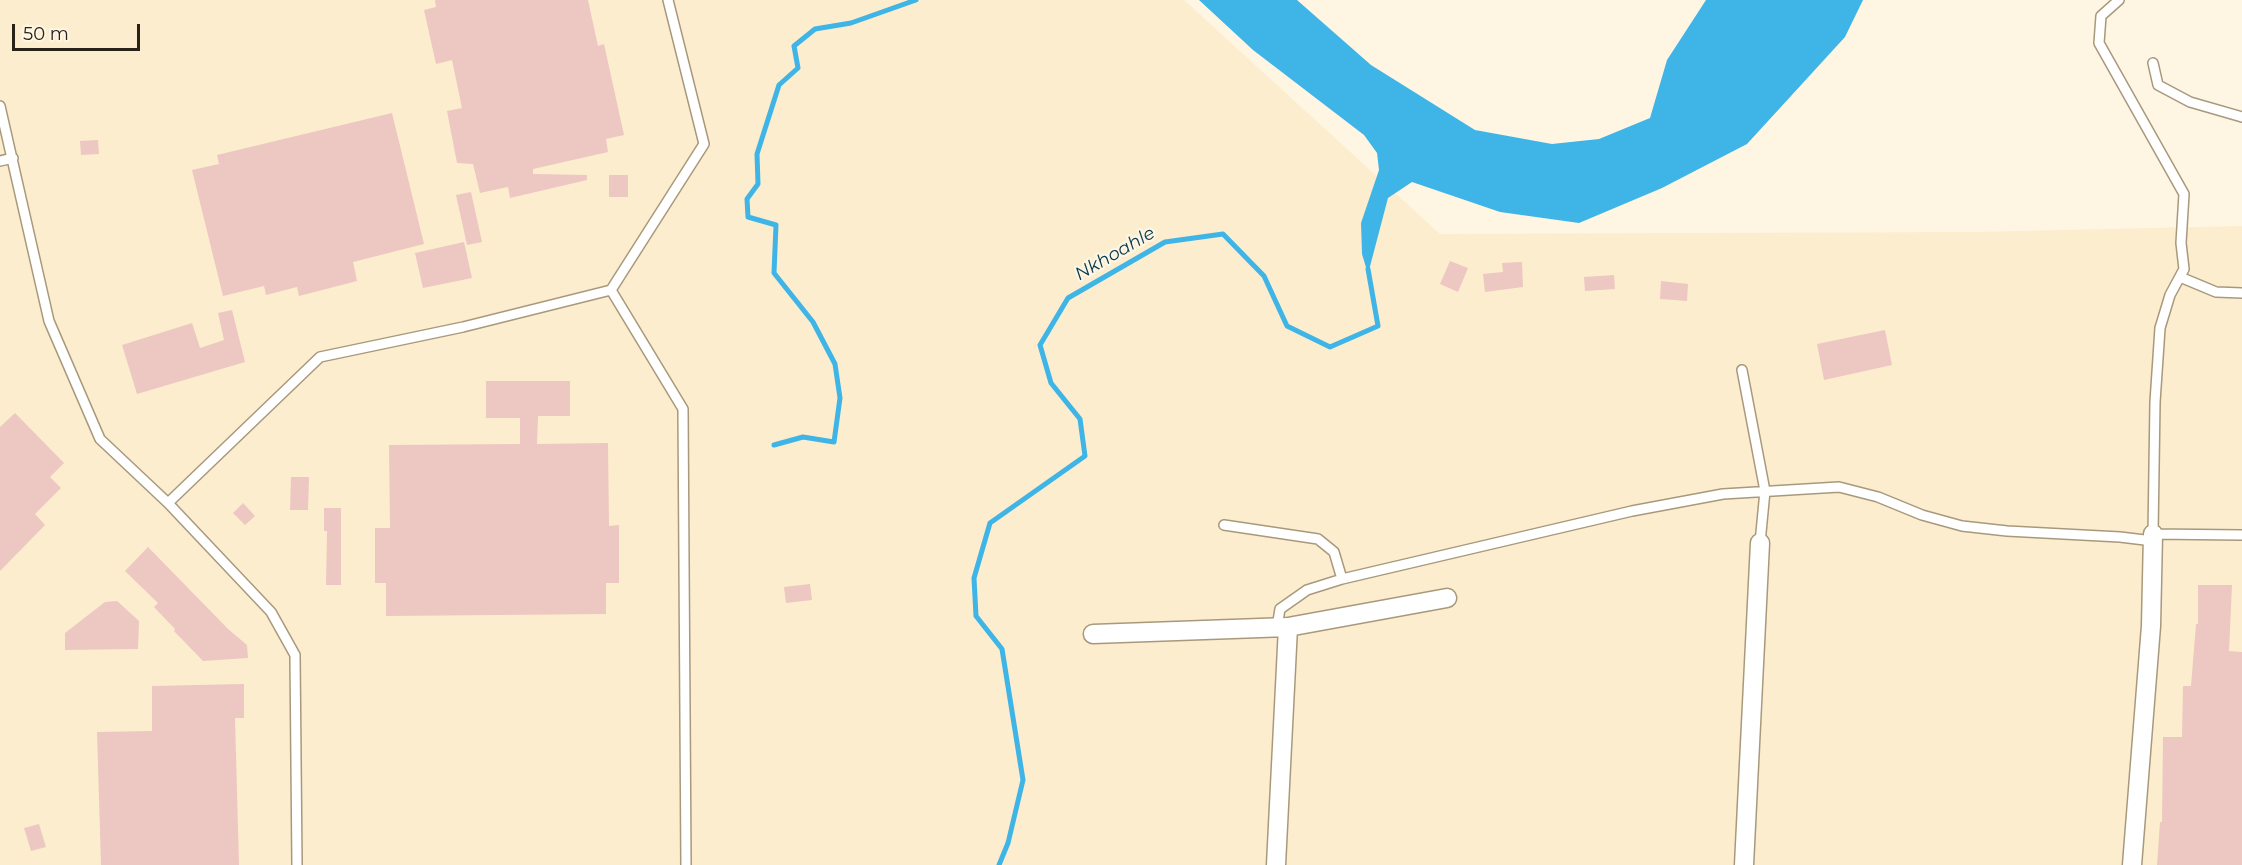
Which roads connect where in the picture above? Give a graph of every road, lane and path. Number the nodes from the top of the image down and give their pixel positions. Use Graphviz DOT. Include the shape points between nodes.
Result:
graph roads {
  1 [pos="668,0"];
  2 [pos="2119,0"];
  3 [pos="2153,63"];
  4 [pos="0,106"];
  5 [pos="2242,117"];
  6 [pos="13,158"];
  7 [pos="0,161"];
  8 [pos="2180,277"];
  9 [pos="610,290"];
  10 [pos="2242,293"];
  11 [pos="1742,370"];
  12 [pos="1765,491"];
  13 [pos="168,503"];
  14 [pos="1224,525"];
  15 [pos="2242,535"];
  16 [pos="2153,537"];
  17 [pos="1760,543"];
  18 [pos="1342,579"];
  19 [pos="1447,598"];
  20 [pos="1283,627"];
  21 [pos="1094,634"];
  22 [pos="297,865"];
  23 [pos="686,865"];
  24 [pos="1276,865"];
  25 [pos="1744,865"];
  26 [pos="2132,865"];
  1 -- 9 [label="lane" via="704,144"];
  2 -- 8 [label="lane" via="2101,16 2099,44 2184,194 2184,269"];
  3 -- 5 [label="lane" via="2158,85 2190,102"];
  4 -- 6 [label="lane"];
  6 -- 7 [label="lane"];
  6 -- 13 [label="lane" via="49,321 100,439"];
  8 -- 10 [label="lane" via="2216,292"];
  8 -- 16 [label="lane" via="2160,328"];
  9 -- 13 [label="lane" via="320,357"];
  9 -- 23 [label="lane" via="683,410"];
  11 -- 12 [label="lane"];
  12 -- 16 [label="lane" via="1839,487 1878,496 1962,526"];
  12 -- 17 [label="lane"];
  12 -- 18 [label="lane" via="1723,494 1632,511"];
  13 -- 22 [label="lane" via="271,612 295,655"];
  14 -- 18 [label="lane" via="1318,539 1334,552"];
  15 -- 16 [label="lane"];
  16 -- 26 [label="street" via="2151,626"];
  17 -- 25 [label="street"];
  18 -- 20 [label="lane" via="1307,590 1280,609"];
  19 -- 20 [label="street"];
  20 -- 21 [label="street"];
  20 -- 24 [label="street"];
}
